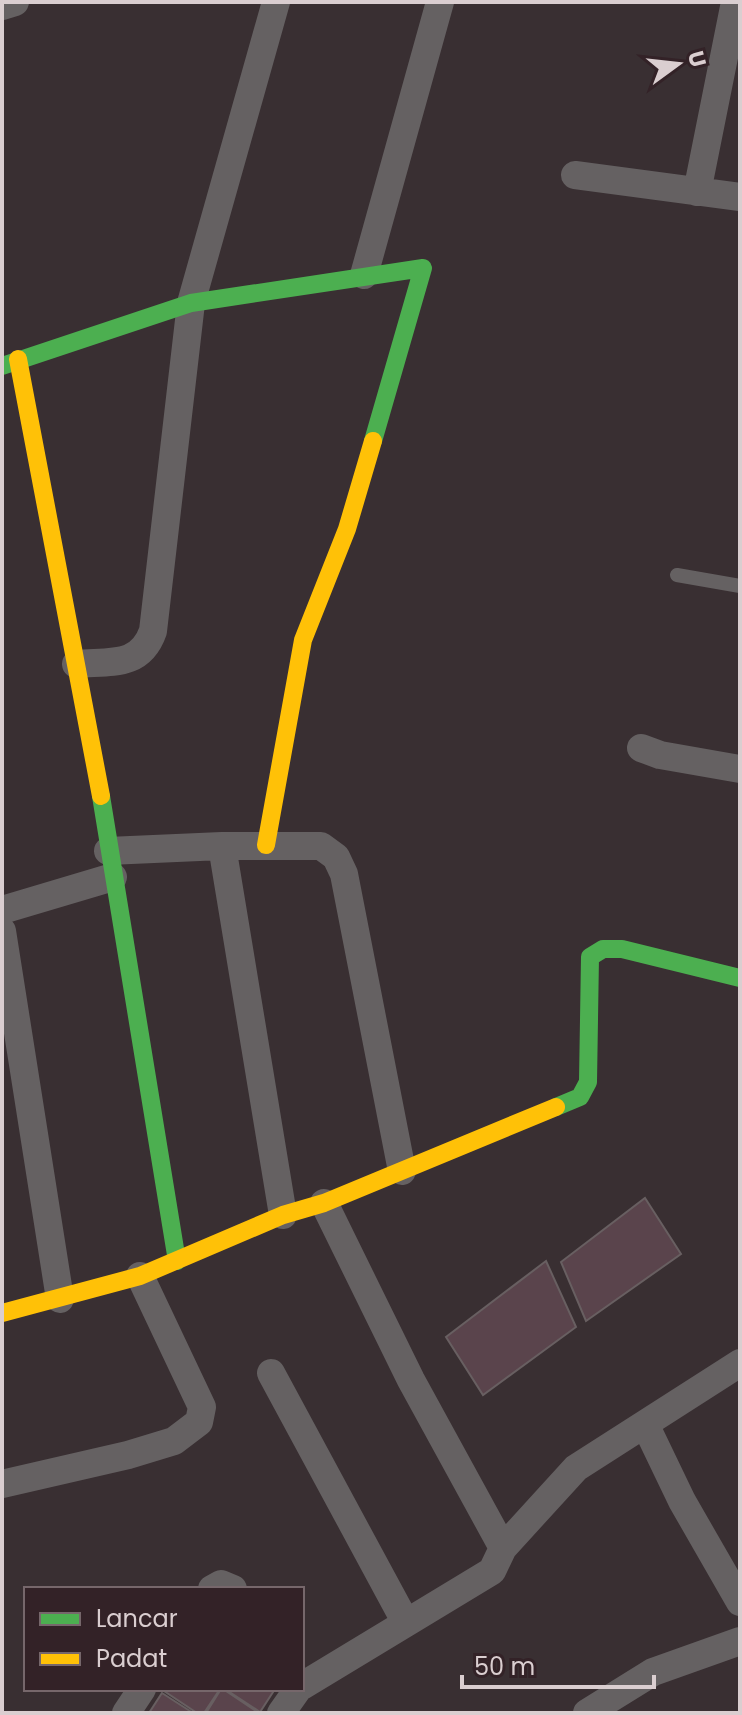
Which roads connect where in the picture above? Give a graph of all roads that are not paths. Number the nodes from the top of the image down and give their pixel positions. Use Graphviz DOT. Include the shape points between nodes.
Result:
graph roads {
  1 [pos="15,2"];
  2 [pos="276,2"];
  3 [pos="440,2"];
  4 [pos="735,2"];
  5 [pos="2,6"];
  6 [pos="575,175"];
  7 [pos="697,192"];
  8 [pos="740,197"];
  9 [pos="364,275"];
  10 [pos="191,303"];
  11 [pos="10,362"];
  12 [pos="677,575"];
  13 [pos="740,586"];
  14 [pos="76,664"];
  15 [pos="641,748"];
  16 [pos="740,769"];
  17 [pos="266,845"];
  18 [pos="222,846"];
  19 [pos="110,864"];
  20 [pos="2,910"];
  21 [pos="2,931"];
  22 [pos="740,978"];
  23 [pos="402,1171"];
  24 [pos="324,1203"];
  25 [pos="283,1215"];
  26 [pos="177,1261"];
  27 [pos="140,1276"];
  28 [pos="60,1299"];
  29 [pos="2,1313"];
  30 [pos="740,1363"];
  31 [pos="271,1373"];
  32 [pos="645,1424"];
  33 [pos="2,1484"];
  34 [pos="503,1548"];
  35 [pos="740,1602"];
  36 [pos="406,1623"];
  37 [pos="740,1641"];
  38 [pos="304,1685"];
  39 [pos="141,1691"];
  40 [pos="297,1691"];
  41 [pos="300,1691"];
  42 [pos="126,1713"];
  43 [pos="281,1713"];
  44 [pos="310,1713"];
  45 [pos="587,1713"];
  1 -- 5 [label="street"];
  2 -- 10 [label="street"];
  3 -- 9 [label="street"];
  4 -- 7 [label="street"];
  6 -- 7 [label="street"];
  7 -- 8 [label="street"];
  9 -- 10 [label="street"];
  9 -- 17 [label="street" via="423,268 347,529 303,640"];
  10 -- 11 [label="street"];
  10 -- 14 [label="street" via="153,631 138,656"];
  11 -- 14 [label="street"];
  12 -- 13 [label="lane"];
  14 -- 19 [label="street"];
  15 -- 16 [label="street"];
  17 -- 18 [label="street"];
  17 -- 23 [label="street" via="321,846 336,857 344,874"];
  18 -- 19 [label="street"];
  18 -- 25 [label="street"];
  19 -- 20 [label="street"];
  19 -- 26 [label="street"];
  21 -- 28 [label="street"];
  22 -- 23 [label="street" via="603,949 590,957 585,1093"];
  23 -- 24 [label="street"];
  24 -- 25 [label="street"];
  24 -- 34 [label="street" via="411,1380"];
  25 -- 26 [label="street"];
  26 -- 27 [label="street"];
  27 -- 28 [label="street"];
  27 -- 33 [label="street" via="202,1407 199,1422 174,1441"];
  28 -- 29 [label="street"];
  30 -- 32 [label="street"];
  31 -- 36 [label="street"];
  32 -- 34 [label="street" via="576,1468"];
  32 -- 35 [label="street"];
  34 -- 36 [label="street" via="492,1571"];
  36 -- 38 [label="street"];
  37 -- 45 [label="street" via="653,1672"];
  39 -- 42 [label="street"];
  40 -- 43 [label="street"];
  41 -- 44 [label="street"];
}
